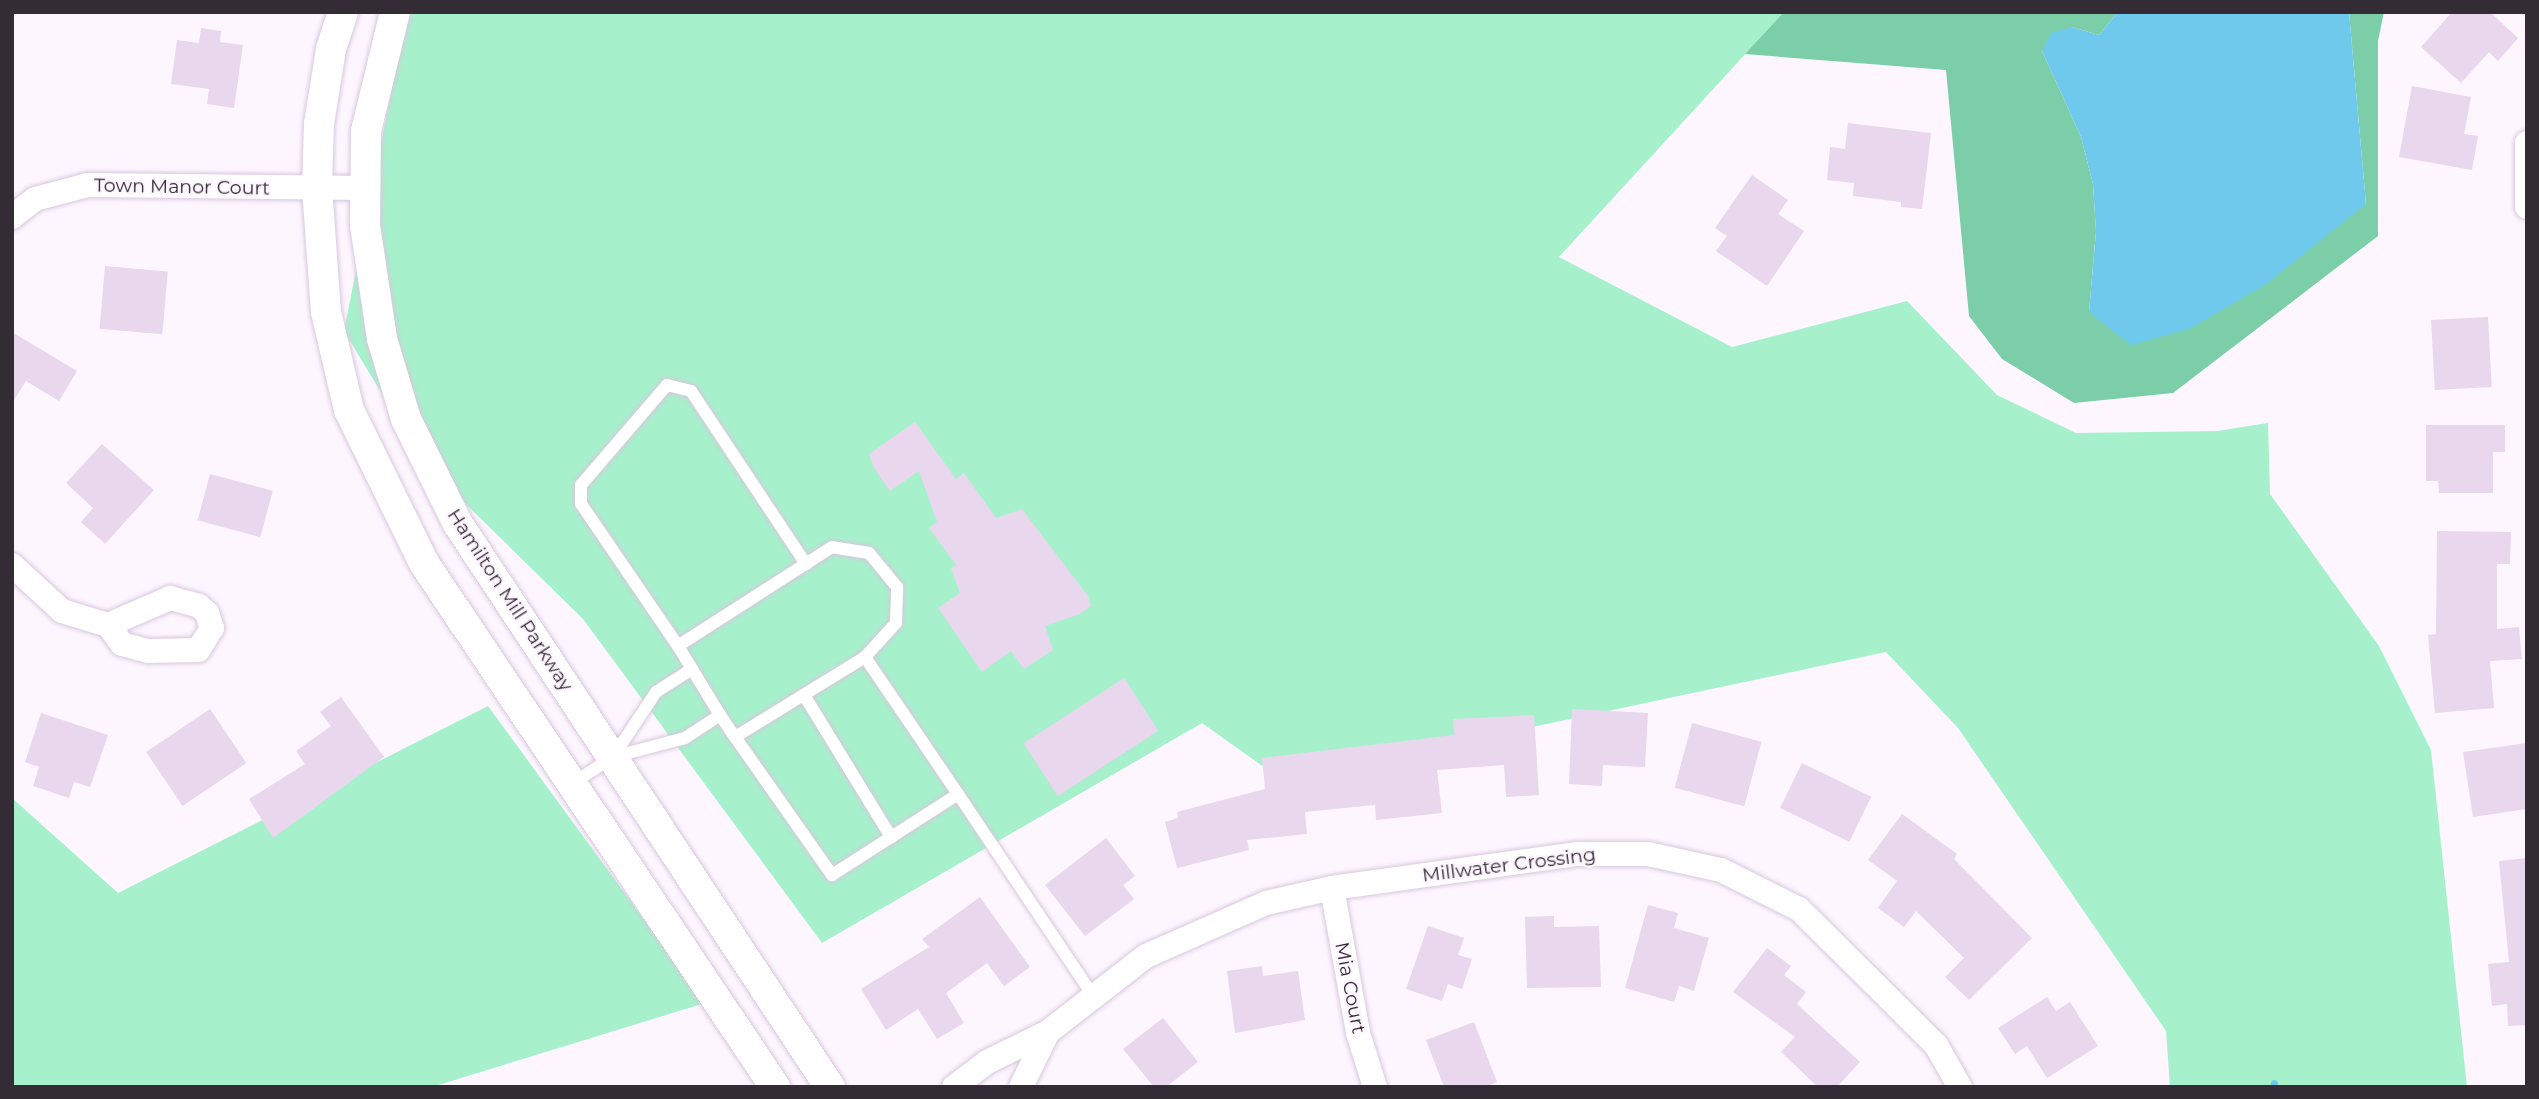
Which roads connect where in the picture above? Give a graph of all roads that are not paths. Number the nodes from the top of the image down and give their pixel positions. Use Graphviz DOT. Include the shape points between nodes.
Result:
graph roads {
  1 [pos="343,12"];
  2 [pos="395,12"];
  3 [pos="2527,143"];
  4 [pos="317,187"];
  5 [pos="365,188"];
  6 [pos="2527,207"];
  7 [pos="15,208"];
  8 [pos="806,564"];
  9 [pos="12,565"];
  10 [pos="108,625"];
  11 [pos="678,646"];
  12 [pos="865,656"];
  13 [pos="692,669"];
  14 [pos="804,695"];
  15 [pos="720,715"];
  16 [pos="735,737"];
  17 [pos="612,757"];
  18 [pos="573,783"];
  19 [pos="958,794"];
  20 [pos="891,837"];
  21 [pos="1332,888"];
  22 [pos="1094,997"];
  23 [pos="1048,1032"];
  24 [pos="775,1087"];
  25 [pos="830,1087"];
  26 [pos="954,1087"];
  27 [pos="1021,1087"];
  28 [pos="1375,1087"];
  29 [pos="1960,1087"];
  1 -- 4 [label="street" via="331,49 319,124"];
  2 -- 5 [label="street, Hamilton Mill Parkway" via="366,131"];
  3 -- 6 [label="street"];
  4 -- 5 [label="street, Town Manor Court"];
  4 -- 7 [label="street, Town Manor Court" via="88,185 35,198"];
  4 -- 18 [label="street" via="326,312 349,411 424,563"];
  5 -- 17 [label="street, Hamilton Mill Parkway" via="365,225 382,339 406,419 458,524"];
  8 -- 11 [label="lane"];
  8 -- 11 [label="lane" via="691,391 667,385 581,485 581,505"];
  8 -- 12 [label="lane" via="832,547 869,553 897,587 896,623"];
  9 -- 10 [label="street" via="62,611"];
  11 -- 13 [label="lane"];
  12 -- 14 [label="lane"];
  12 -- 19 [label="lane"];
  13 -- 15 [label="lane"];
  13 -- 17 [label="lane" via="656,692"];
  14 -- 16 [label="lane"];
  14 -- 20 [label="lane"];
  15 -- 16 [label="lane"];
  15 -- 17 [label="lane" via="685,738"];
  16 -- 20 [label="lane" via="832,875"];
  17 -- 18 [label="lane"];
  17 -- 25 [label="street, Hamilton Mill Parkway"];
  18 -- 24 [label="street"];
  19 -- 20 [label="lane"];
  19 -- 22 [label="lane"];
  21 -- 22 [label="street, Millwater Crossing" via="1266,903 1146,956"];
  21 -- 28 [label="street, Mia Court" via="1358,1033"];
  21 -- 29 [label="street, Millwater Crossing" via="1578,854 1648,854 1721,870 1799,909 1936,1045"];
  22 -- 23 [label="street, Millwater Crossing"];
  23 -- 26 [label="street, Millwater Crossing" via="987,1062"];
  23 -- 27 [label="street, Millwater Crossing"];
}
